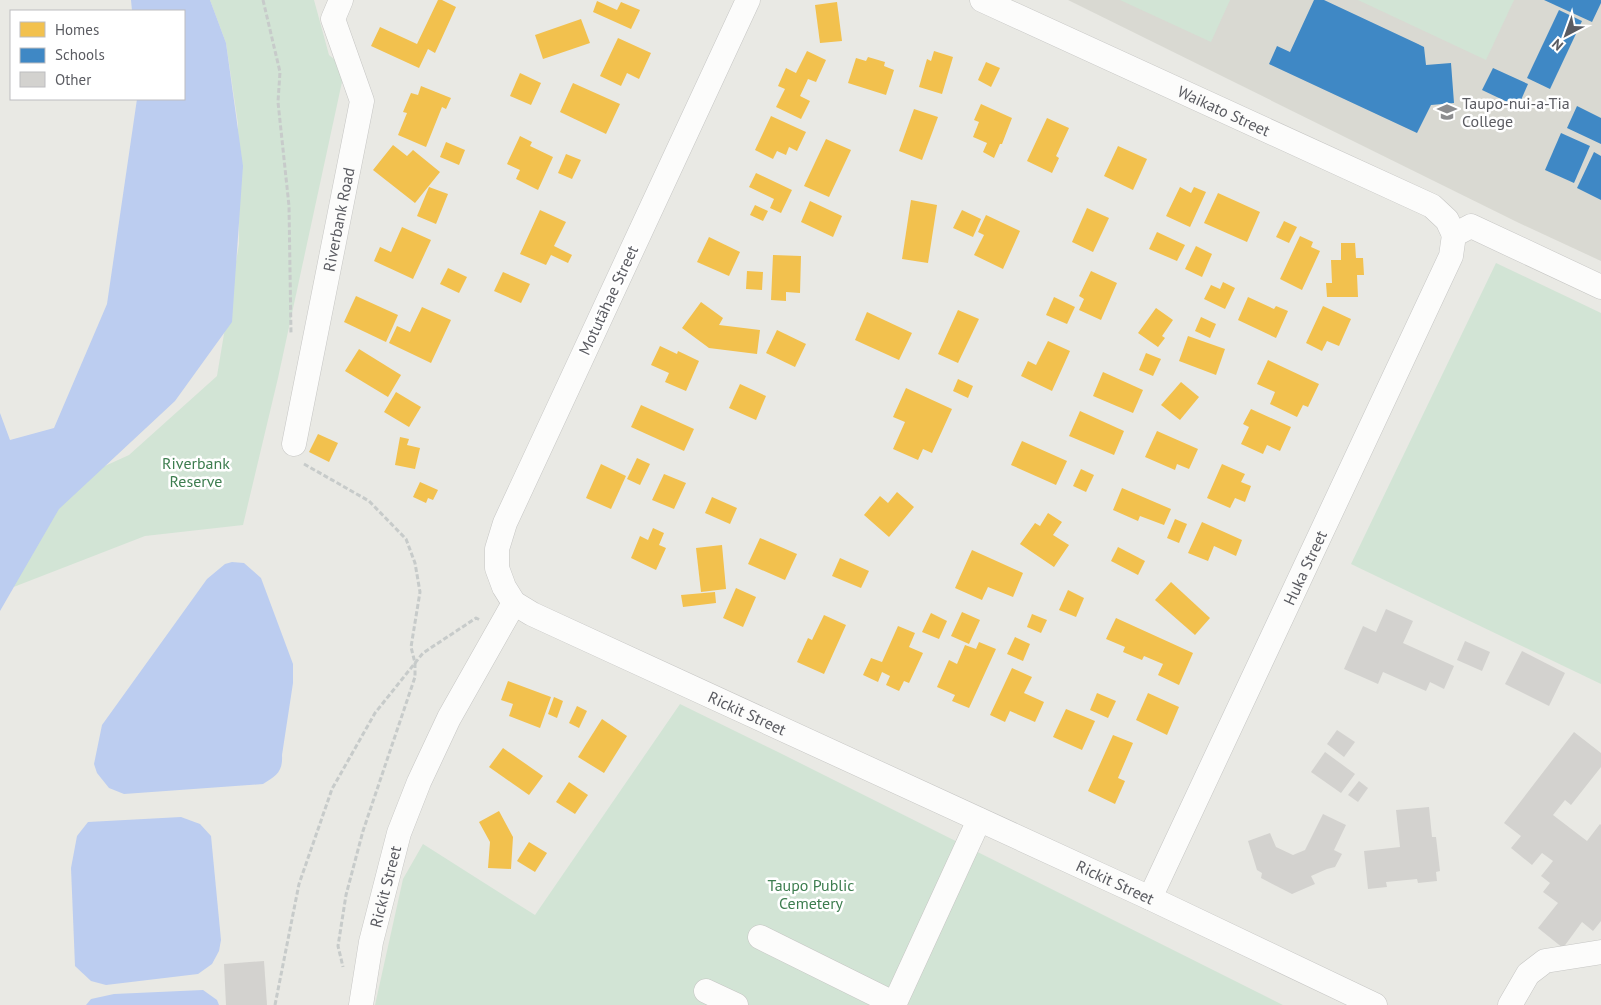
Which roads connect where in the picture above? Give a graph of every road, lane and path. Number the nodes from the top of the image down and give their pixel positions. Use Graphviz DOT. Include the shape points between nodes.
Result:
graph roads {
  1 [pos="263,0"];
  2 [pos="342,0"];
  3 [pos="748,0"];
  4 [pos="982,0"];
  5 [pos="1454,235"];
  6 [pos="1601,287"];
  7 [pos="292,335"];
  8 [pos="294,444"];
  9 [pos="514,603"];
  10 [pos="502,627"];
  11 [pos="415,663"];
  12 [pos="979,820"];
  13 [pos="1150,898"];
  14 [pos="760,937"];
  15 [pos="1601,952"];
  16 [pos="706,991"];
  17 [pos="362,1000"];
  18 [pos="894,1004"];
  19 [pos="275,1005"];
  20 [pos="736,1005"];
  21 [pos="1375,1005"];
  22 [pos="1510,1005"];
  1 -- 7 [label="path" via="280,72 278,102 289,206"];
  2 -- 8 [label="street, Riverbank Road" via="333,18 362,101"];
  3 -- 9 [label="street, Motutāhae Street" via="505,523 497,568"];
  4 -- 5 [label="street, Waikato Street" via="1432,206 1447,220"];
  5 -- 6 [label="street" via="1471,226"];
  5 -- 13 [label="street, Huka Street" via="1450,256"];
  8 -- 11 [label="path" via="300,461 369,501 406,539 415,563 420,592 411,647"];
  9 -- 10 [label="street, Rickit Street"];
  9 -- 12 [label="street, Rickit Street"];
  10 -- 11 [label="path" via="476,618"];
  10 -- 17 [label="street, Rickit Street" via="449,718 399,833 372,942"];
  11 -- 17 [label="path" via="415,677 363,831 346,895 338,946 347,984"];
  11 -- 19 [label="path" via="375,713 332,789 299,884"];
  12 -- 13 [label="street, Rickit Street"];
  12 -- 18 [label="street"];
  13 -- 21 [label="street, Rickit Street"];
  14 -- 18 [label="street"];
  15 -- 22 [label="street" via="1545,961 1528,974"];
  16 -- 20 [label="street"];
}
